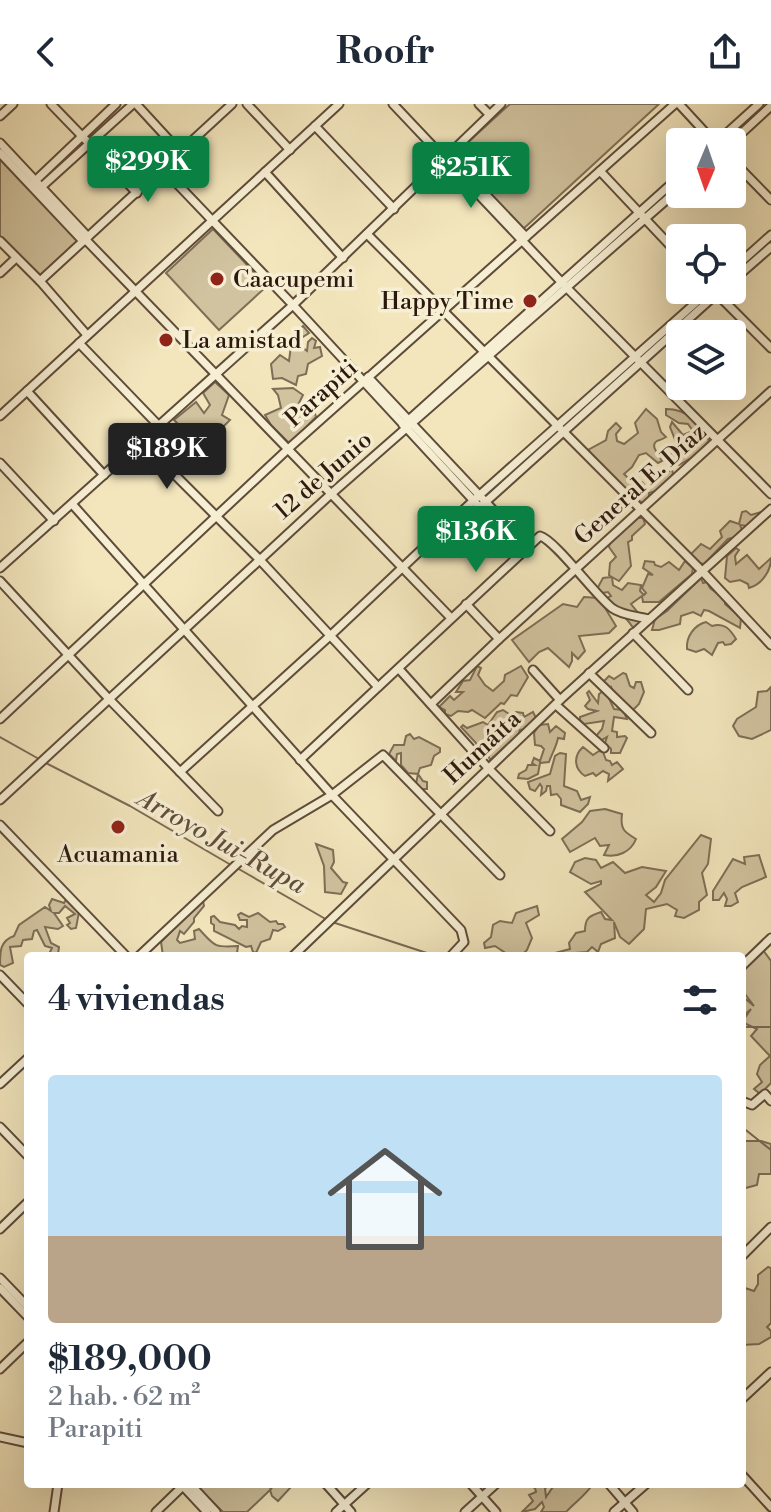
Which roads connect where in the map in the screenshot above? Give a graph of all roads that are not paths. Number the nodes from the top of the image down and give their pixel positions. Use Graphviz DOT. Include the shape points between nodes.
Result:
graph roads {
  1 [pos="13,104"];
  2 [pos="51,104"];
  3 [pos="116,104"];
  4 [pos="134,104"];
  5 [pos="247,104"];
  6 [pos="339,104"];
  7 [pos="393,104"];
  8 [pos="479,104"];
  9 [pos="501,104"];
  10 [pos="677,104"];
  11 [pos="759,104"];
  12 [pos="227,106"];
  13 [pos="771,106"];
  14 [pos="489,114"];
  15 [pos="0,116"];
  16 [pos="315,126"];
  17 [pos="702,128"];
  18 [pos="732,128"];
  19 [pos="746,129"];
  20 [pos="82,137"];
  21 [pos="0,143"];
  22 [pos="88,144"];
  23 [pos="290,150"];
  24 [pos="0,153"];
  25 [pos="181,153"];
  26 [pos="446,157"];
  27 [pos="163,169"];
  28 [pos="600,171"];
  29 [pos="265,172"];
  30 [pos="746,174"];
  31 [pos="36,186"];
  32 [pos="666,191"];
  33 [pos="137,193"];
  34 [pos="666,199"];
  35 [pos="771,200"];
  36 [pos="394,209"];
  37 [pos="643,216"];
  38 [pos="212,221"];
  39 [pos="367,234"];
  40 [pos="771,235"];
  41 [pos="86,239"];
  42 [pos="524,239"];
  43 [pos="0,241"];
  44 [pos="666,241"];
  45 [pos="771,247"];
  46 [pos="746,257"];
  47 [pos="16,258"];
  48 [pos="343,258"];
  49 [pos="746,269"];
  50 [pos="0,273"];
  51 [pos="40,281"];
  52 [pos="565,286"];
  53 [pos="136,291"];
  54 [pos="700,304"];
  55 [pos="728,304"];
  56 [pos="293,305"];
  57 [pos="443,310"];
  58 [pos="87,335"];
  59 [pos="79,343"];
  60 [pos="771,348"];
  61 [pos="485,356"];
  62 [pos="638,360"];
  63 [pos="215,374"];
  64 [pos="365,379"];
  65 [pos="27,391"];
  66 [pos="771,391"];
  67 [pos="0,416"];
  68 [pos="407,425"];
  69 [pos="159,426"];
  70 [pos="559,430"];
  71 [pos="719,439"];
  72 [pos="142,442"];
  73 [pos="288,449"];
  74 [pos="0,463"];
  75 [pos="104,475"];
  76 [pos="331,494"];
  77 [pos="771,494"];
  78 [pos="479,501"];
  79 [pos="73,505"];
  80 [pos="771,509"];
  81 [pos="640,510"];
  82 [pos="214,517"];
  83 [pos="54,521"];
  84 [pos="525,550"];
  85 [pos="259,559"];
  86 [pos="0,568"];
  87 [pos="403,568"];
  88 [pos="574,571"];
  89 [pos="702,571"];
  90 [pos="0,581"];
  91 [pos="143,584"];
  92 [pos="466,604"];
  93 [pos="451,618"];
  94 [pos="648,619"];
  95 [pos="184,631"];
  96 [pos="633,633"];
  97 [pos="331,635"];
  98 [pos="499,639"];
  99 [pos="771,645"];
  100 [pos="67,654"];
  101 [pos="399,669"];
  102 [pos="533,670"];
  103 [pos="589,673"];
  104 [pos="378,687"];
  105 [pos="688,690"];
  106 [pos="109,699"];
  107 [pos="558,702"];
  108 [pos="431,704"];
  109 [pos="252,706"];
  110 [pos="0,719"];
  111 [pos="651,733"];
  112 [pos="604,748"];
  113 [pos="300,760"];
  114 [pos="489,769"];
  115 [pos="180,772"];
  116 [pos="332,795"];
  117 [pos="0,800"];
  118 [pos="218,811"];
  119 [pos="439,814"];
  120 [pos="0,825"];
  121 [pos="550,831"];
  122 [pos="393,858"];
  123 [pos="500,875"];
  124 [pos="771,938"];
  125 [pos="763,945"];
  126 [pos="122,952"];
  127 [pos="143,952"];
  128 [pos="297,952"];
  129 [pos="455,952"];
  130 [pos="771,954"];
  131 [pos="746,962"];
  132 [pos="0,975"];
  133 [pos="24,1000"];
  134 [pos="24,1062"];
  135 [pos="0,1084"];
  136 [pos="768,1091"];
  137 [pos="771,1101"];
  138 [pos="746,1103"];
  139 [pos="0,1127"];
  140 [pos="24,1152"];
  141 [pos="24,1206"];
  142 [pos="771,1227"];
  143 [pos="0,1229"];
  144 [pos="746,1252"];
  145 [pos="0,1278"];
  146 [pos="0,1288"];
  147 [pos="24,1303"];
  148 [pos="24,1313"];
  149 [pos="24,1346"];
  150 [pos="0,1369"];
  151 [pos="771,1372"];
  152 [pos="746,1395"];
  153 [pos="0,1435"];
  154 [pos="24,1439"];
  155 [pos="746,1479"];
  156 [pos="57,1488"];
  157 [pos="181,1488"];
  158 [pos="187,1488"];
  159 [pos="188,1488"];
  160 [pos="330,1488"];
  161 [pos="362,1488"];
  162 [pos="475,1488"];
  163 [pos="491,1488"];
  164 [pos="612,1488"];
  165 [pos="642,1488"];
  166 [pos="482,1496"];
  167 [pos="625,1503"];
  168 [pos="344,1504"];
  169 [pos="771,1507"];
  170 [pos="54,1512"];
  171 [pos="156,1512"];
  172 [pos="207,1512"];
  173 [pos="216,1512"];
  174 [pos="336,1512"];
  175 [pos="351,1512"];
  176 [pos="465,1512"];
  177 [pos="496,1512"];
  178 [pos="614,1512"];
  179 [pos="633,1512"];
  1 -- 15 [label="street"];
  2 -- 20 [label="street"];
  3 -- 20 [label="street"];
  4 -- 22 [label="street"];
  4 -- 25 [label="street"];
  5 -- 23 [label="street"];
  6 -- 16 [label="street"];
  7 -- 26 [label="street"];
  8 -- 14 [label="street"];
  9 -- 14 [label="street"];
  10 -- 17 [label="street"];
  10 -- 28 [label="street, Parapiti"];
  11 -- 18 [label="street"];
  12 -- 25 [label="street"];
  13 -- 19 [label="street"];
  14 -- 26 [label="street"];
  16 -- 23 [label="street"];
  16 -- 36 [label="street"];
  20 -- 22 [label="street"];
  20 -- 31 [label="street"];
  21 -- 31 [label="street"];
  22 -- 31 [label="street"];
  22 -- 33 [label="street"];
  23 -- 29 [label="street"];
  24 -- 31 [label="street"];
  25 -- 27 [label="street"];
  26 -- 36 [label="street"];
  26 -- 42 [label="street"];
  27 -- 33 [label="street"];
  27 -- 38 [label="street"];
  28 -- 37 [label="street"];
  28 -- 42 [label="street, Parapiti"];
  29 -- 38 [label="street"];
  29 -- 48 [label="street"];
  30 -- 35 [label="street"];
  31 -- 41 [label="street"];
  32 -- 37 [label="street, 12 de Junio"];
  33 -- 41 [label="street"];
  34 -- 37 [label="street, 12 de Junio"];
  36 -- 39 [label="street"];
  37 -- 44 [label="street"];
  37 -- 52 [label="street, 12 de Junio"];
  38 -- 53 [label="street"];
  38 -- 56 [label="street"];
  39 -- 48 [label="street"];
  39 -- 57 [label="street"];
  40 -- 46 [label="street"];
  41 -- 51 [label="street"];
  41 -- 53 [label="street"];
  42 -- 52 [label="street"];
  42 -- 57 [label="street, Parapiti"];
  43 -- 47 [label="street"];
  45 -- 49 [label="street"];
  47 -- 50 [label="street"];
  47 -- 51 [label="street"];
  48 -- 56 [label="street"];
  51 -- 58 [label="street"];
  52 -- 61 [label="street, 12 de Junio"];
  52 -- 62 [label="street"];
  53 -- 58 [label="street"];
  53 -- 63 [label="street"];
  54 -- 62 [label="street"];
  55 -- 60 [label="street"];
  56 -- 63 [label="street"];
  56 -- 64 [label="street"];
  57 -- 61 [label="street"];
  57 -- 64 [label="street, Parapiti"];
  58 -- 59 [label="street"];
  59 -- 65 [label="street"];
  59 -- 69 [label="street"];
  61 -- 68 [label="street, 12 de Junio"];
  61 -- 70 [label="street"];
  62 -- 70 [label="street"];
  62 -- 71 [label="street"];
  63 -- 69 [label="street"];
  63 -- 73 [label="street"];
  64 -- 68 [label="street"];
  64 -- 73 [label="street, Parapiti"];
  65 -- 67 [label="street"];
  65 -- 75 [label="street"];
  66 -- 71 [label="street, General E. Díaz"];
  68 -- 76 [label="street, 12 de Junio"];
  68 -- 78 [label="street"];
  69 -- 72 [label="street"];
  70 -- 78 [label="street"];
  70 -- 81 [label="street"];
  71 -- 77 [label="street"];
  71 -- 81 [label="street, General E. Díaz"];
  72 -- 75 [label="street"];
  72 -- 82 [label="street"];
  73 -- 76 [label="street"];
  73 -- 82 [label="street, Parapiti"];
  74 -- 83 [label="street"];
  75 -- 79 [label="street"];
  76 -- 85 [label="street, 12 de Junio"];
  76 -- 87 [label="street"];
  78 -- 84 [label="street"];
  78 -- 87 [label="street"];
  79 -- 83 [label="street"];
  79 -- 91 [label="street"];
  80 -- 89 [label="street, Humáita"];
  81 -- 88 [label="street, General E. Díaz"];
  81 -- 89 [label="street"];
  82 -- 85 [label="street"];
  82 -- 91 [label="street, Parapiti"];
  83 -- 86 [label="street"];
  84 -- 88 [label="street" via="540,536 547,538"];
  84 -- 92 [label="street"];
  85 -- 95 [label="street, 12 de Junio"];
  85 -- 97 [label="street"];
  87 -- 93 [label="street"];
  87 -- 97 [label="street"];
  88 -- 94 [label="street" via="612,608"];
  88 -- 98 [label="street, General E. Díaz"];
  89 -- 94 [label="street, Humáita"];
  89 -- 99 [label="street"];
  90 -- 100 [label="street"];
  91 -- 95 [label="street"];
  91 -- 100 [label="street, Parapiti"];
  92 -- 93 [label="street"];
  92 -- 98 [label="street"];
  93 -- 101 [label="street"];
  94 -- 96 [label="street, Humáita"];
  95 -- 106 [label="street, 12 de Junio"];
  95 -- 109 [label="street"];
  96 -- 103 [label="street, Humáita"];
  96 -- 105 [label="street"];
  97 -- 104 [label="street"];
  97 -- 109 [label="street"];
  98 -- 108 [label="street, General E. Díaz"];
  100 -- 106 [label="street"];
  100 -- 110 [label="street, Parapiti"];
  101 -- 104 [label="street"];
  101 -- 108 [label="street"];
  102 -- 107 [label="street"];
  103 -- 107 [label="street, Humáita"];
  103 -- 111 [label="street"];
  104 -- 113 [label="street"];
  106 -- 115 [label="street"];
  106 -- 117 [label="street, 12 de Junio"];
  107 -- 112 [label="street"];
  107 -- 114 [label="street, Humáita"];
  108 -- 114 [label="street"];
  109 -- 113 [label="street"];
  109 -- 115 [label="street"];
  113 -- 116 [label="street"];
  114 -- 119 [label="street, Humáita"];
  114 -- 121 [label="street"];
  115 -- 118 [label="street"];
  116 -- 119 [label="street" via="385,756"];
  116 -- 122 [label="street"];
  116 -- 127 [label="street" via="273,830"];
  119 -- 122 [label="street, Humáita"];
  119 -- 123 [label="street"];
  120 -- 126 [label="street"];
  122 -- 128 [label="street, Humáita"];
  122 -- 129 [label="street" via="461,930 464,942"];
  124 -- 125 [label="street"];
  125 -- 130 [label="street"];
  125 -- 131 [label="street"];
  132 -- 133 [label="street"];
  134 -- 135 [label="street"];
  136 -- 137 [label="street"];
  136 -- 138 [label="street" via="752,1105"];
  139 -- 140 [label="street"];
  141 -- 143 [label="street"];
  142 -- 144 [label="street"];
  145 -- 147 [label="street"];
  146 -- 148 [label="street"];
  149 -- 150 [label="street"];
  151 -- 152 [label="street"];
  153 -- 154 [label="street"];
  155 -- 169 [label="street"];
  156 -- 170 [label="street"];
  157 -- 171 [label="street"];
  158 -- 172 [label="street"];
  159 -- 173 [label="street"];
  160 -- 168 [label="street"];
  161 -- 168 [label="street"];
  162 -- 166 [label="street"];
  163 -- 166 [label="street"];
  164 -- 167 [label="street"];
  165 -- 167 [label="street"];
  166 -- 176 [label="street"];
  166 -- 177 [label="street"];
  167 -- 178 [label="street"];
  167 -- 179 [label="street"];
  168 -- 174 [label="street"];
  168 -- 175 [label="street"];
}
